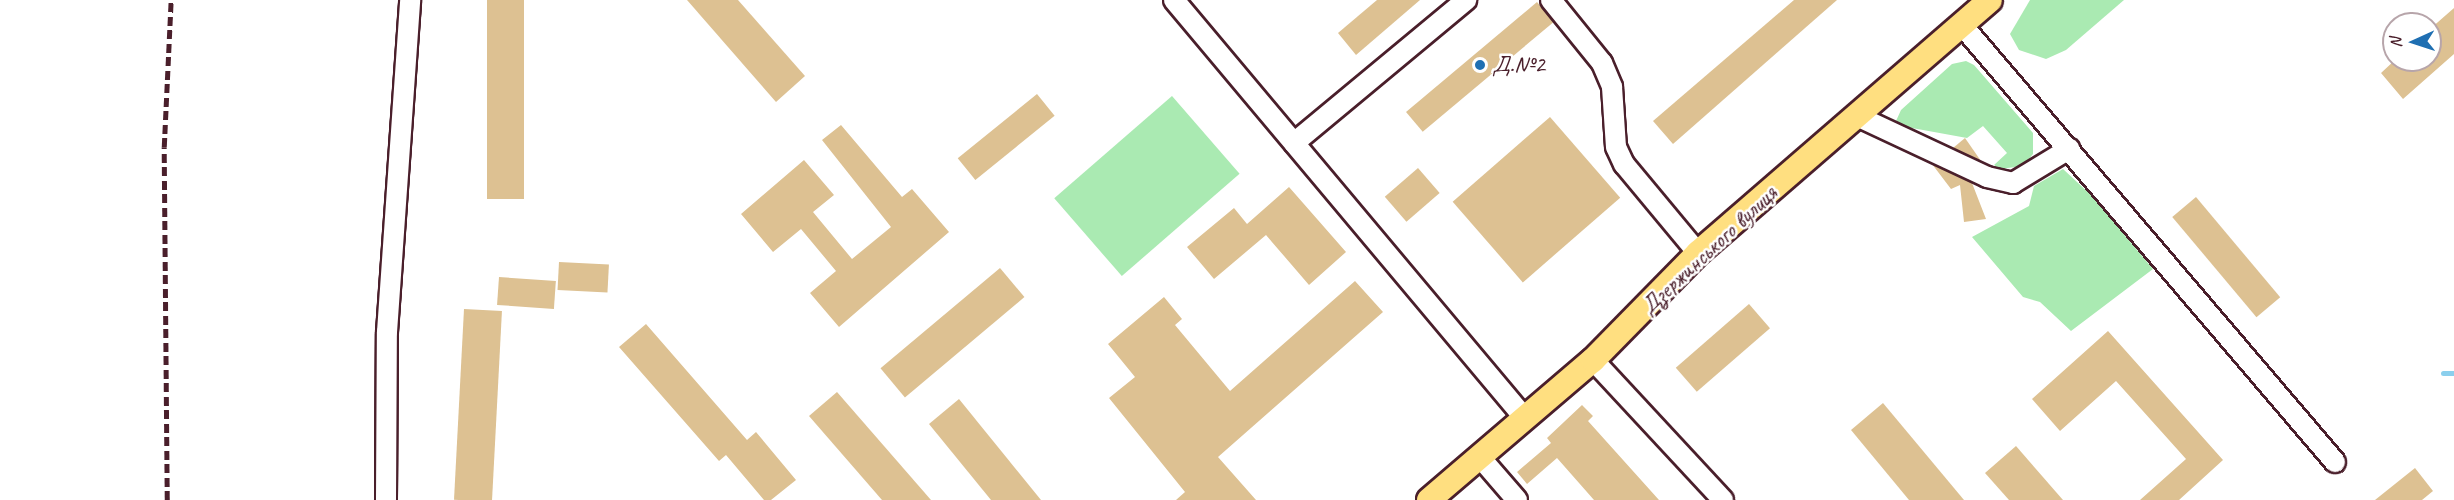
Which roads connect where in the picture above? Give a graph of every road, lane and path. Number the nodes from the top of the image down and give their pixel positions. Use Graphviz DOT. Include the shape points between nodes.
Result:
graph roads {
  1 [pos="410,0"];
  2 [pos="1174,0"];
  3 [pos="1466,0"];
  4 [pos="1551,0"];
  5 [pos="1990,0"];
  6 [pos="1961,24"];
  7 [pos="1859,117"];
  8 [pos="1294,142"];
  9 [pos="2069,149"];
  10 [pos="1698,253"];
  11 [pos="1593,360"];
  12 [pos="1523,416"];
  13 [pos="1479,456"];
  14 [pos="2336,462"];
  15 [pos="386,500"];
  16 [pos="1429,500"];
  17 [pos="1517,500"];
  18 [pos="1723,500"];
  1 -- 15 [label="street" via="387,332"];
  2 -- 8 [label="street"];
  3 -- 8 [label="street"];
  4 -- 10 [label="street" via="1602,63 1612,87 1616,147 1624,164"];
  5 -- 6 [label="main road, Дзержинського вулиця"];
  6 -- 7 [label="main road, Дзержинського вулиця"];
  6 -- 9 [label="street"];
  7 -- 9 [label="street" via="1888,134 1987,177 2013,183"];
  7 -- 10 [label="main road, Дзержинського вулиця"];
  8 -- 12 [label="street"];
  9 -- 14 [label="street"];
  10 -- 11 [label="main road, Дзержинського вулиця"];
  11 -- 12 [label="main road, Дзержинського вулиця"];
  11 -- 18 [label="street"];
  12 -- 13 [label="main road, Дзержинського вулиця"];
  13 -- 16 [label="main road, Дзержинського вулиця"];
  13 -- 17 [label="street"];
}
